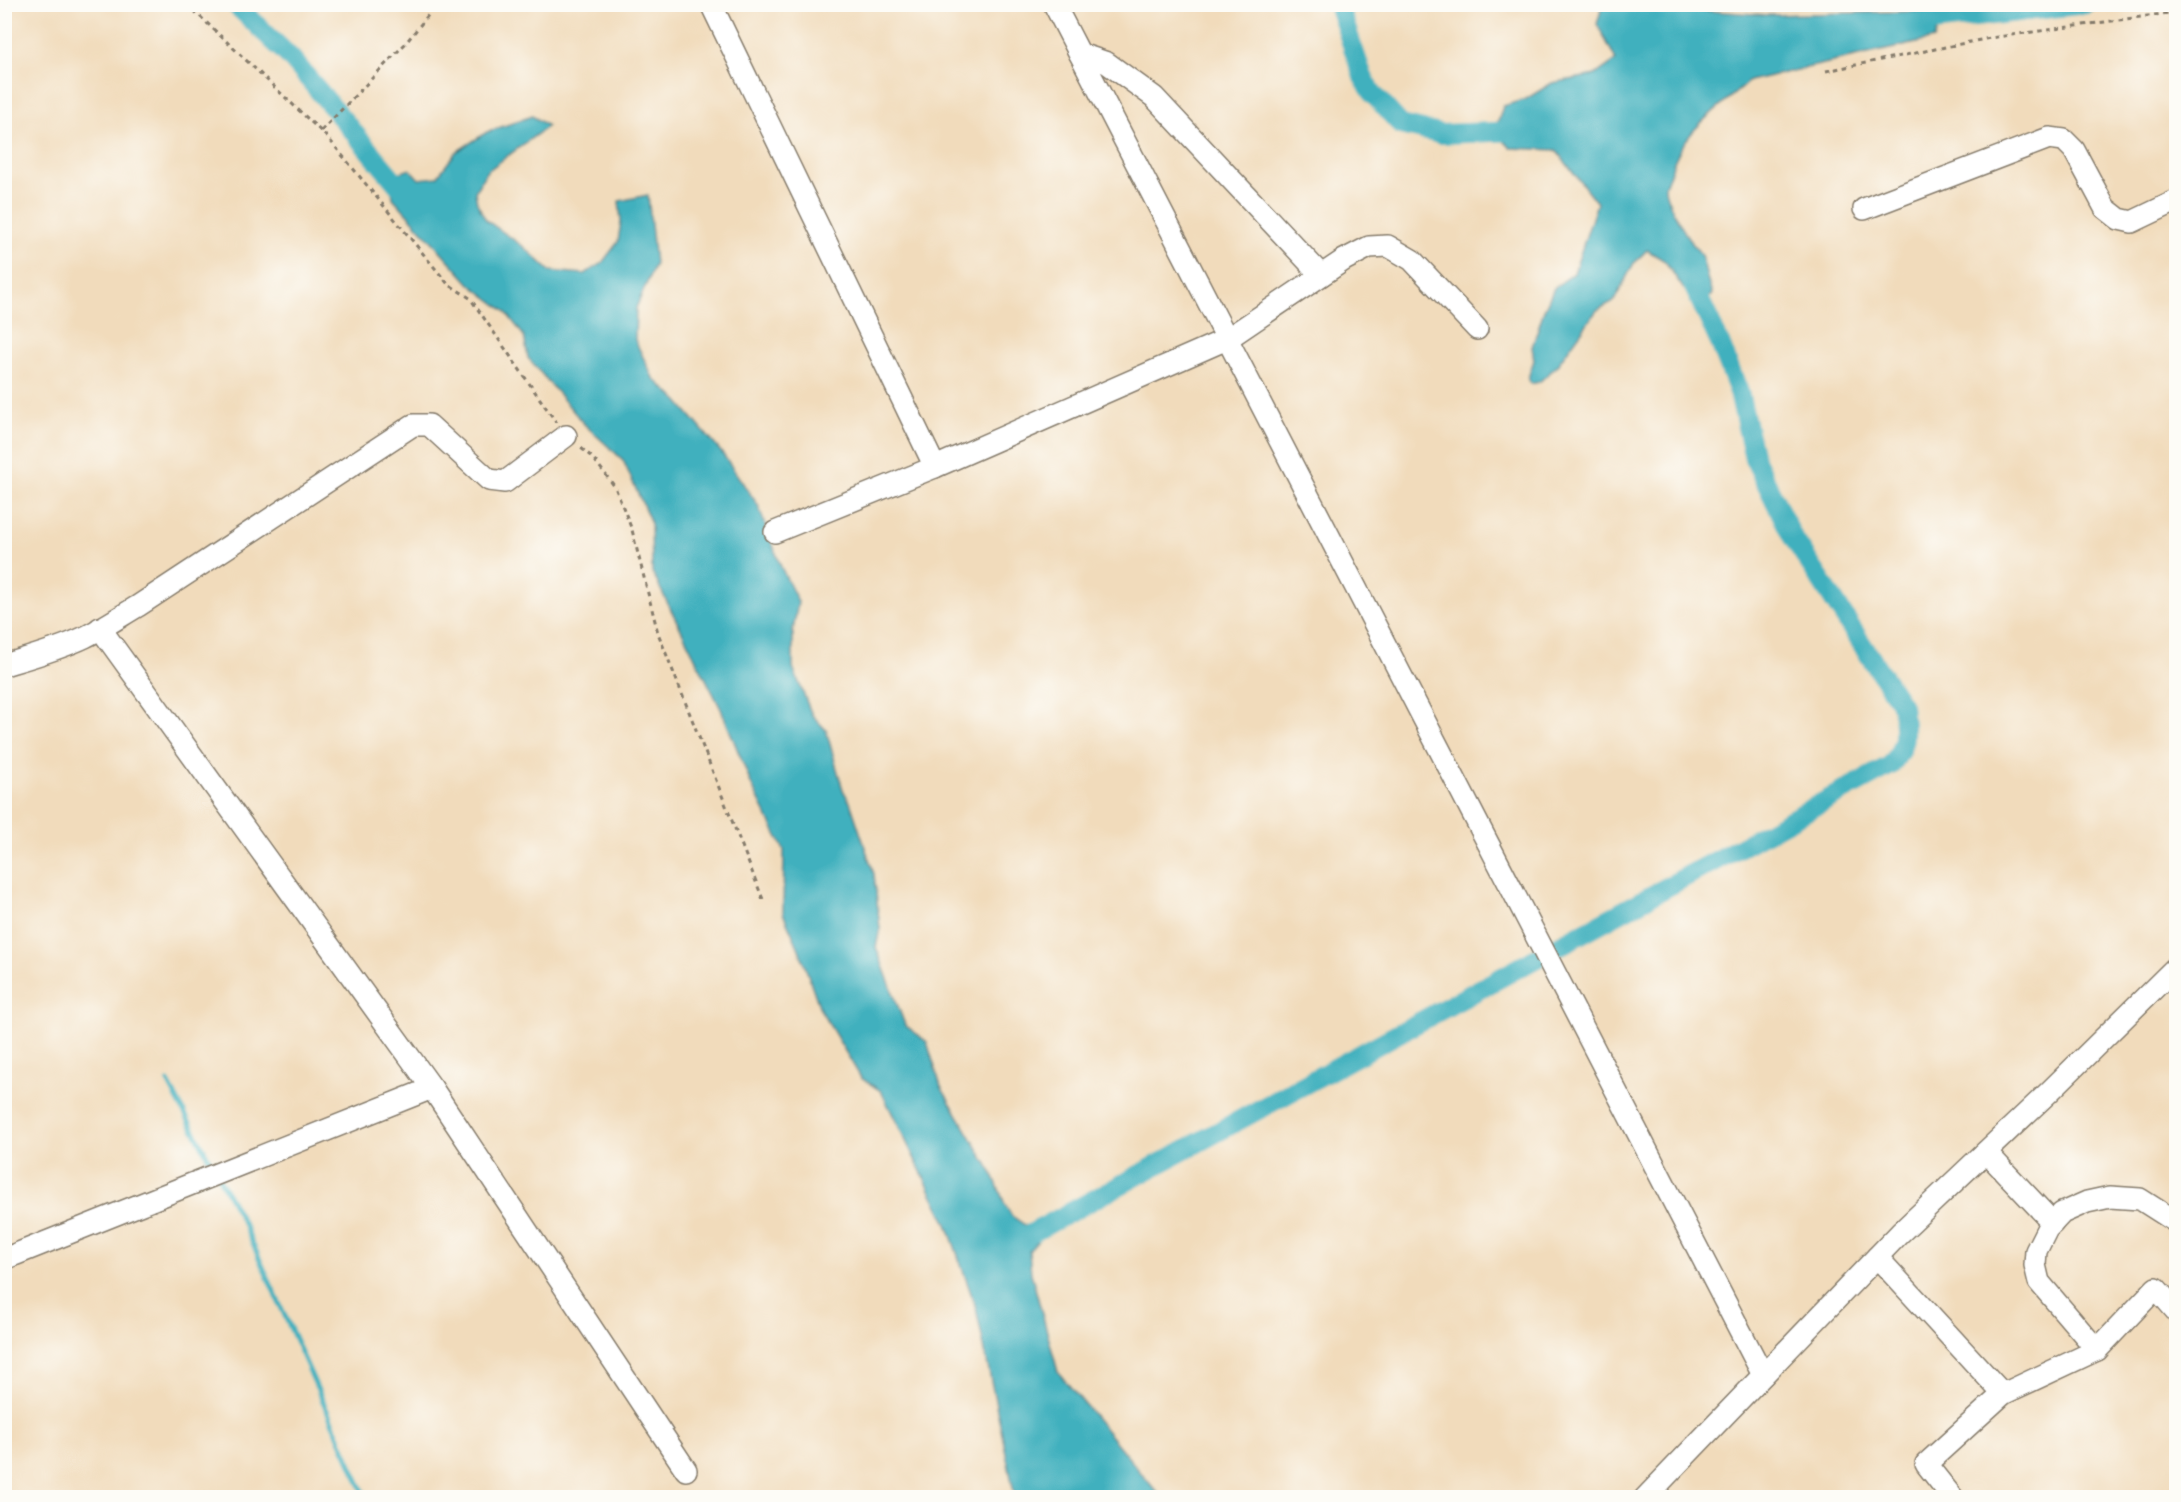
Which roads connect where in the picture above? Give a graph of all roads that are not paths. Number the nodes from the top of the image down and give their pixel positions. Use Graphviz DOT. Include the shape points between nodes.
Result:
graph roads {
  1 [pos="711,4"];
  2 [pos="1054,4"];
  3 [pos="1080,54"];
  4 [pos="2176,201"];
  5 [pos="1864,209"];
  6 [pos="1321,275"];
  7 [pos="1477,329"];
  8 [pos="1227,339"];
  9 [pos="566,436"];
  10 [pos="935,467"];
  11 [pos="775,532"];
  12 [pos="100,628"];
  13 [pos="4,664"];
  14 [pos="2176,967"];
  15 [pos="432,1089"];
  16 [pos="1986,1152"];
  17 [pos="2176,1222"];
  18 [pos="2053,1223"];
  19 [pos="1877,1257"];
  20 [pos="4,1259"];
  21 [pos="2176,1311"];
  22 [pos="2097,1350"];
  23 [pos="1763,1375"];
  24 [pos="2002,1394"];
  25 [pos="686,1470"];
  26 [pos="1645,1497"];
  27 [pos="1953,1497"];
  1 -- 10 [label="street"];
  2 -- 3 [label="street"];
  3 -- 6 [label="street" via="1107,63 1154,97"];
  3 -- 8 [label="street"];
  4 -- 5 [label="street" via="2132,222 2119,219 2105,208 2074,150 2064,140 2049,138"];
  6 -- 7 [label="street" via="1369,248 1389,246 1412,260"];
  6 -- 8 [label="street"];
  8 -- 10 [label="street"];
  8 -- 23 [label="street"];
  9 -- 12 [label="street" via="505,482 489,480 429,424 413,425"];
  10 -- 11 [label="street"];
  12 -- 13 [label="street" via="27,659"];
  12 -- 15 [label="street"];
  14 -- 16 [label="street"];
  15 -- 20 [label="street"];
  15 -- 25 [label="street"];
  16 -- 18 [label="street"];
  16 -- 19 [label="street"];
  17 -- 18 [label="street" via="2140,1198 2110,1197 2087,1202"];
  18 -- 22 [label="street" via="2036,1251 2039,1282"];
  19 -- 23 [label="street"];
  19 -- 24 [label="street"];
  21 -- 22 [label="street" via="2156,1287"];
  22 -- 24 [label="street"];
  23 -- 26 [label="street"];
  24 -- 27 [label="street" via="1926,1464"];
}
